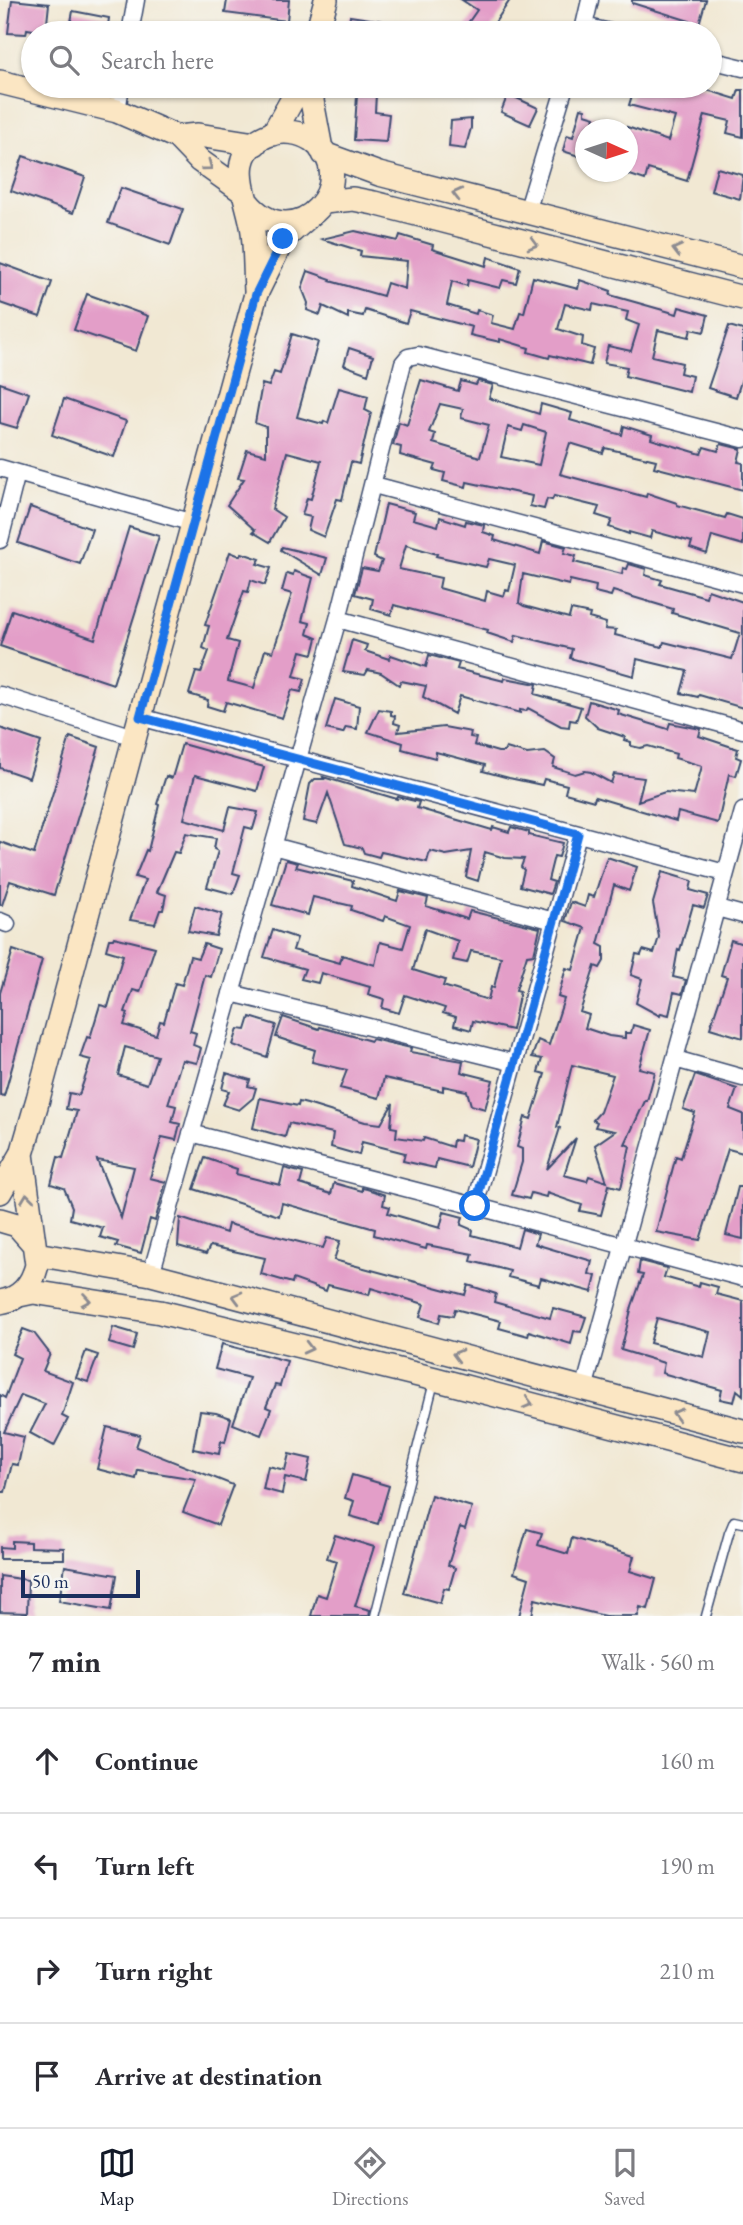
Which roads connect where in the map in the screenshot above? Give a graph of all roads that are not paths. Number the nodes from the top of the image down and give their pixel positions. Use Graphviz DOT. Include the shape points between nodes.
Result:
graph roads {
  1 [pos="136,0"];
  2 [pos="326,0"];
  3 [pos="590,0"];
  4 [pos="132,21"];
  5 [pos="320,21"];
  6 [pos="584,21"];
  7 [pos="722,63"];
  8 [pos="743,68"];
  9 [pos="0,82"];
  10 [pos="21,87"];
  11 [pos="65,98"];
  12 [pos="119,98"];
  13 [pos="292,98"];
  14 [pos="312,98"];
  15 [pos="561,98"];
  16 [pos="117,111"];
  17 [pos="177,137"];
  18 [pos="264,139"];
  19 [pos="322,151"];
  20 [pos="244,197"];
  21 [pos="315,210"];
  22 [pos="527,212"];
  23 [pos="743,267"];
  24 [pos="256,294"];
  25 [pos="743,298"];
  26 [pos="743,439"];
  27 [pos="0,468"];
  28 [pos="17,473"];
  29 [pos="374,485"];
  30 [pos="193,523"];
  31 [pos="0,540"];
  32 [pos="743,584"];
  33 [pos="338,619"];
  34 [pos="0,695"];
  35 [pos="137,727"];
  36 [pos="743,730"];
  37 [pos="298,759"];
  38 [pos="743,811"];
  39 [pos="741,829"];
  40 [pos="578,834"];
  41 [pos="273,846"];
  42 [pos="725,873"];
  43 [pos="717,908"];
  44 [pos="743,915"];
  45 [pos="554,921"];
  46 [pos="231,993"];
  47 [pos="675,1059"];
  48 [pos="515,1063"];
  49 [pos="743,1078"];
  50 [pos="191,1133"];
  51 [pos="22,1154"];
  52 [pos="0,1192"];
  53 [pos="475,1206"];
  54 [pos="0,1220"];
  55 [pos="624,1247"];
  56 [pos="34,1248"];
  57 [pos="152,1274"];
  58 [pos="743,1278"];
  59 [pos="7,1302"];
  60 [pos="435,1379"];
  61 [pos="584,1389"];
  62 [pos="743,1431"];
  63 [pos="743,1460"];
  64 [pos="743,1523"];
  65 [pos="375,1616"];
  66 [pos="706,1616"];
  1 -- 4 [label="street"];
  2 -- 5 [label="street"];
  3 -- 6 [label="street"];
  7 -- 8 [label="street"];
  9 -- 10 [label="street"];
  11 -- 16 [label="street"];
  12 -- 16 [label="street"];
  13 -- 18 [label="street"];
  14 -- 19 [label="street"];
  15 -- 22 [label="street"];
  16 -- 17 [label="street"];
  17 -- 18 [label="street"];
  17 -- 20 [label="street, one-way"];
  18 -- 19 [label="street" via="292,132"];
  18 -- 20 [label="street" via="244,158"];
  19 -- 21 [label="street" via="331,181"];
  22 -- 19 [label="street, one-way" via="379,174"];
  20 -- 21 [label="street" via="263,218 274,222 285,223"];
  20 -- 24 [label="street" via="253,230"];
  21 -- 24 [label="street" via="283,239"];
  21 -- 25 [label="street, one-way" via="353,199 374,203"];
  23 -- 22 [label="street, one-way"];
  24 -- 30 [label="street"];
  26 -- 29 [label="street" via="412,355 403,363"];
  27 -- 28 [label="street"];
  28 -- 30 [label="street"];
  28 -- 31 [label="street"];
  29 -- 32 [label="street"];
  29 -- 33 [label="street"];
  30 -- 35 [label="street"];
  33 -- 36 [label="street"];
  33 -- 37 [label="street"];
  34 -- 35 [label="street"];
  35 -- 37 [label="street"];
  35 -- 51 [label="street"];
  37 -- 40 [label="street"];
  37 -- 41 [label="street"];
  38 -- 39 [label="street"];
  39 -- 42 [label="street"];
  40 -- 42 [label="street"];
  40 -- 45 [label="street"];
  41 -- 45 [label="street"];
  41 -- 46 [label="street"];
  42 -- 43 [label="street"];
  43 -- 44 [label="street"];
  43 -- 47 [label="street"];
  45 -- 48 [label="street"];
  46 -- 48 [label="street"];
  46 -- 50 [label="street"];
  47 -- 49 [label="street"];
  47 -- 55 [label="street"];
  48 -- 53 [label="street"];
  50 -- 53 [label="street"];
  50 -- 57 [label="street"];
  51 -- 52 [label="street"];
  56 -- 51 [label="street, one-way"];
  53 -- 55 [label="street"];
  54 -- 56 [label="street" via="18,1225"];
  55 -- 58 [label="street"];
  55 -- 61 [label="street"];
  56 -- 57 [label="street"];
  56 -- 59 [label="street" via="34,1277"];
  61 -- 57 [label="street, one-way"];
  59 -- 60 [label="street, one-way" via="33,1292 160,1312"];
  60 -- 63 [label="street, one-way"];
  60 -- 65 [label="lane"];
  62 -- 61 [label="street, one-way"];
  64 -- 66 [label="lane" via="734,1521 729,1533"];
}
